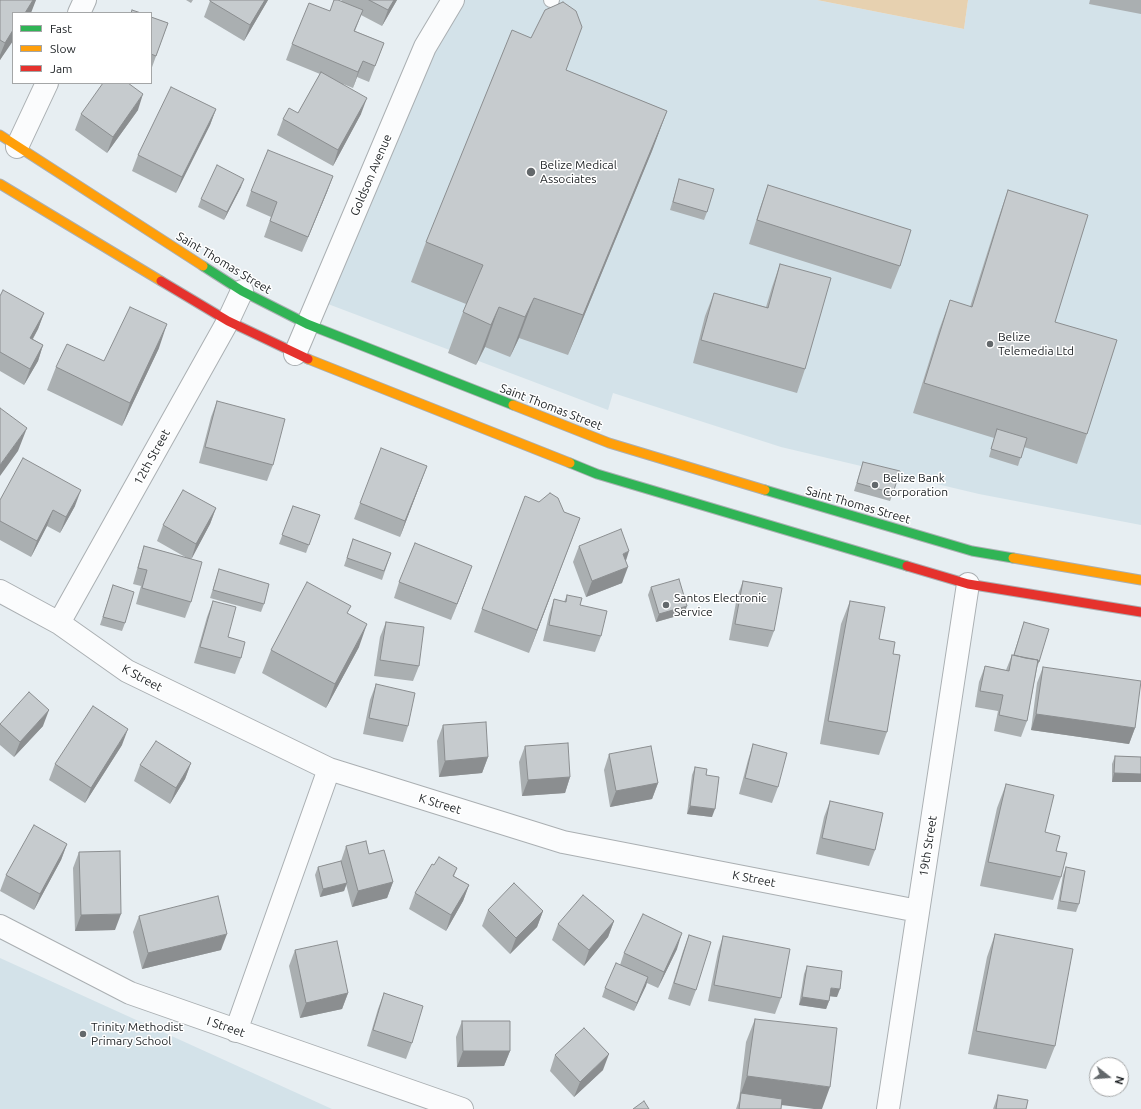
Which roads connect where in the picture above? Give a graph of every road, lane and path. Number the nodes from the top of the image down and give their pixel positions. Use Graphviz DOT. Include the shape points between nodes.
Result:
graph roads {
  1 [pos="85,0"];
  2 [pos="454,0"];
  3 [pos="79,12"];
  4 [pos="46,84"];
  5 [pos="9,141"];
  6 [pos="0,184"];
  7 [pos="242,291"];
  8 [pos="228,321"];
  9 [pos="307,324"];
  10 [pos="295,354"];
  11 [pos="1141,580"];
  12 [pos="968,584"];
  13 [pos="0,591"];
  14 [pos="1141,612"];
  15 [pos="59,623"];
  16 [pos="328,769"];
  17 [pos="918,911"];
  18 [pos="0,926"];
  19 [pos="236,1031"];
  20 [pos="462,1109"];
  21 [pos="888,1109"];
  1 -- 3 [label="street"];
  2 -- 9 [label="street, Goldson Avenue" via="425,47"];
  4 -- 5 [label="street"];
  5 -- 7 [label="street, Saint Thomas Street"];
  6 -- 8 [label="street"];
  7 -- 8 [label="street, 12th Street"];
  7 -- 9 [label="street, Saint Thomas Street"];
  8 -- 10 [label="street"];
  8 -- 15 [label="street, 12th Street"];
  9 -- 10 [label="street, Goldson Avenue"];
  9 -- 11 [label="street, Saint Thomas Street" via="609,443 838,516 972,551"];
  10 -- 12 [label="street" via="597,474 831,539"];
  12 -- 14 [label="street"];
  12 -- 17 [label="street, 19th Street"];
  13 -- 15 [label="street, K Street"];
  15 -- 16 [label="street, K Street" via="127,671"];
  16 -- 17 [label="street, K Street" via="564,842"];
  16 -- 19 [label="street"];
  17 -- 21 [label="street, 19th Street"];
  18 -- 19 [label="street, I Street" via="130,993"];
  19 -- 20 [label="street, I Street"];
}
